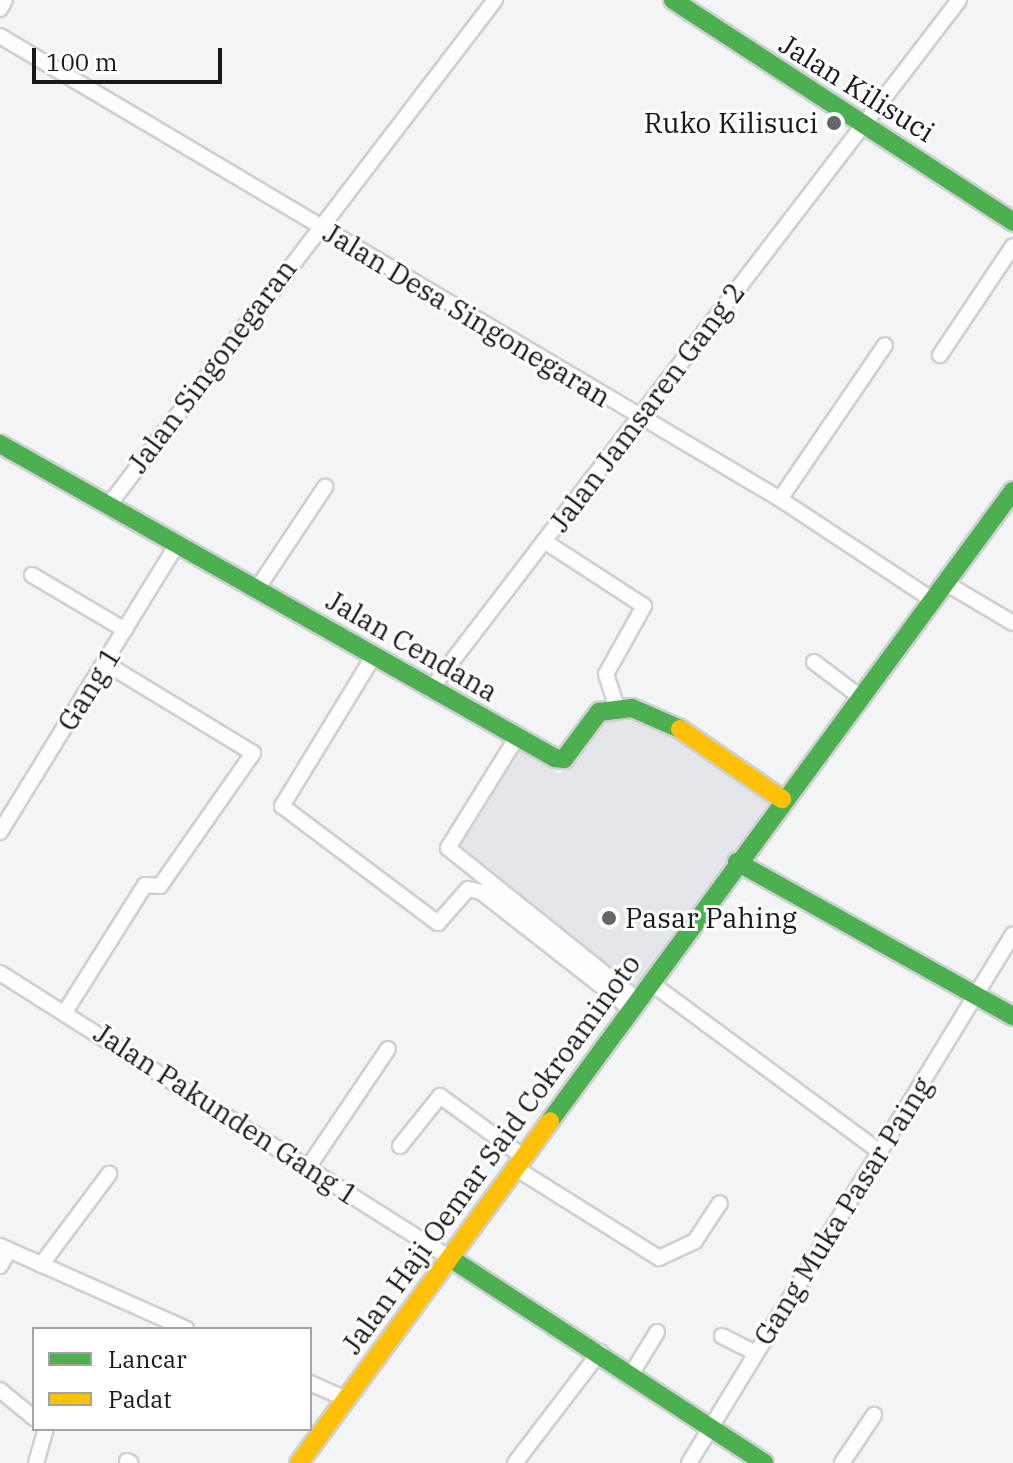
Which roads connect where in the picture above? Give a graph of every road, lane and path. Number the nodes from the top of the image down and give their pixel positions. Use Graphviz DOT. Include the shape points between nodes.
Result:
graph roads {
  1 [pos="5,0"];
  2 [pos="495,0"];
  3 [pos="673,0"];
  4 [pos="959,0"];
  5 [pos="0,9"];
  6 [pos="0,36"];
  7 [pos="864,124"];
  8 [pos="1013,222"];
  9 [pos="318,224"];
  10 [pos="1013,246"];
  11 [pos="885,345"];
  12 [pos="940,355"];
  13 [pos="638,418"];
  14 [pos="0,444"];
  15 [pos="325,487"];
  16 [pos="1013,491"];
  17 [pos="780,499"];
  18 [pos="108,506"];
  19 [pos="544,541"];
  20 [pos="177,544"];
  21 [pos="32,575"];
  22 [pos="944,582"];
  23 [pos="257,589"];
  24 [pos="931,599"];
  25 [pos="1013,623"];
  26 [pos="125,630"];
  27 [pos="373,657"];
  28 [pos="814,662"];
  29 [pos="105,663"];
  30 [pos="430,690"];
  31 [pos="859,696"];
  32 [pos="617,708"];
  33 [pos="517,737"];
  34 [pos="782,799"];
  35 [pos="0,832"];
  36 [pos="737,862"];
  37 [pos="1013,934"];
  38 [pos="0,973"];
  39 [pos="651,983"];
  40 [pos="976,996"];
  41 [pos="636,1006"];
  42 [pos="65,1012"];
  43 [pos="1013,1016"];
  44 [pos="388,1049"];
  45 [pos="400,1146"];
  46 [pos="880,1152"];
  47 [pos="521,1163"];
  48 [pos="309,1166"];
  49 [pos="109,1174"];
  50 [pos="720,1203"];
  51 [pos="4,1248"];
  52 [pos="450,1258"];
  53 [pos="41,1265"];
  54 [pos="0,1266"];
  55 [pos="177,1327"];
  56 [pos="657,1332"];
  57 [pos="722,1336"];
  58 [pos="600,1352"];
  59 [pos="755,1353"];
  60 [pos="632,1373"];
  61 [pos="312,1384"];
  62 [pos="0,1390"];
  63 [pos="346,1399"];
  64 [pos="874,1415"];
  65 [pos="32,1416"];
  66 [pos="710,1427"];
  67 [pos="45,1431"];
  68 [pos="36,1463"];
  69 [pos="299,1463"];
  70 [pos="515,1463"];
  71 [pos="689,1463"];
  72 [pos="764,1463"];
  73 [pos="842,1463"];
  1 -- 5 [label="street"];
  2 -- 9 [label="street, Jalan Singonegaran"];
  3 -- 7 [label="street, Jalan Kilisuci"];
  4 -- 7 [label="street, Jalan Jamsaren Gang 2"];
  6 -- 9 [label="street, Jalan Desa Singonegaran"];
  7 -- 8 [label="street, Jalan Kilisuci"];
  7 -- 13 [label="street, Jalan Jamsaren Gang 2"];
  9 -- 13 [label="street, Jalan Desa Singonegaran"];
  9 -- 18 [label="street, Jalan Singonegaran"];
  10 -- 12 [label="street"];
  11 -- 17 [label="street"];
  13 -- 17 [label="street, Jalan Desa Singonegaran"];
  13 -- 19 [label="street, Jalan Jamsaren Gang 2"];
  14 -- 18 [label="street, Jalan Cendana"];
  15 -- 23 [label="street"];
  16 -- 22 [label="street, Jalan Haji Oemar Said Cokroaminoto"];
  17 -- 24 [label="street, Jalan Desa Singonegaran"];
  18 -- 20 [label="street, Jalan Cendana"];
  19 -- 30 [label="street, Jalan Jamsaren Gang 2"];
  19 -- 32 [label="street" via="644,606 606,674"];
  20 -- 23 [label="street, Jalan Cendana"];
  20 -- 26 [label="street, Gang 1"];
  21 -- 26 [label="street"];
  22 -- 24 [label="street, Jalan Haji Oemar Said Cokroaminoto"];
  22 -- 25 [label="street"];
  23 -- 27 [label="street, Jalan Cendana"];
  24 -- 31 [label="street, Jalan Haji Oemar Said Cokroaminoto"];
  26 -- 29 [label="street, Gang 1"];
  27 -- 30 [label="street, Jalan Cendana"];
  27 -- 41 [label="street" via="282,806 441,925 468,889 481,892"];
  28 -- 31 [label="street"];
  29 -- 35 [label="street, Gang 1"];
  29 -- 42 [label="street" via="253,753 160,886 145,885"];
  30 -- 33 [label="street, Jalan Cendana"];
  31 -- 34 [label="street, Jalan Haji Oemar Said Cokroaminoto"];
  32 -- 33 [label="street, Jalan Cendana" via="592,718 564,759"];
  32 -- 34 [label="street" via="660,717"];
  33 -- 41 [label="street" via="448,848"];
  34 -- 36 [label="street, Jalan Haji Oemar Said Cokroaminoto"];
  36 -- 39 [label="street, Jalan Haji Oemar Said Cokroaminoto"];
  36 -- 40 [label="street"];
  37 -- 40 [label="street, Gang Muka Pasar Paing"];
  38 -- 42 [label="street, Jalan Pakunden Gang 1"];
  39 -- 41 [label="street, Jalan Haji Oemar Said Cokroaminoto"];
  39 -- 46 [label="street"];
  40 -- 43 [label="street"];
  40 -- 46 [label="street, Gang Muka Pasar Paing"];
  41 -- 47 [label="street, Jalan Haji Oemar Said Cokroaminoto"];
  42 -- 48 [label="street, Jalan Pakunden Gang 1"];
  44 -- 48 [label="street"];
  45 -- 47 [label="street" via="440,1096"];
  46 -- 59 [label="street, Gang Muka Pasar Paing"];
  47 -- 50 [label="street" via="659,1258 695,1241"];
  47 -- 52 [label="street, Jalan Haji Oemar Said Cokroaminoto"];
  48 -- 52 [label="street, Jalan Pakunden Gang 1"];
  49 -- 53 [label="street"];
  51 -- 53 [label="street"];
  51 -- 54 [label="street"];
  52 -- 58 [label="street"];
  52 -- 63 [label="street, Jalan Haji Oemar Said Cokroaminoto"];
  53 -- 55 [label="street"];
  56 -- 60 [label="street"];
  57 -- 59 [label="street"];
  58 -- 60 [label="street"];
  58 -- 70 [label="street"];
  59 -- 66 [label="street, Gang Muka Pasar Paing"];
  60 -- 66 [label="street"];
  61 -- 63 [label="street"];
  62 -- 65 [label="street"];
  63 -- 69 [label="street, Jalan Haji Oemar Said Cokroaminoto"];
  64 -- 73 [label="street"];
  66 -- 71 [label="street, Gang Muka Pasar Paing"];
  66 -- 72 [label="street"];
  67 -- 68 [label="street"];
}
